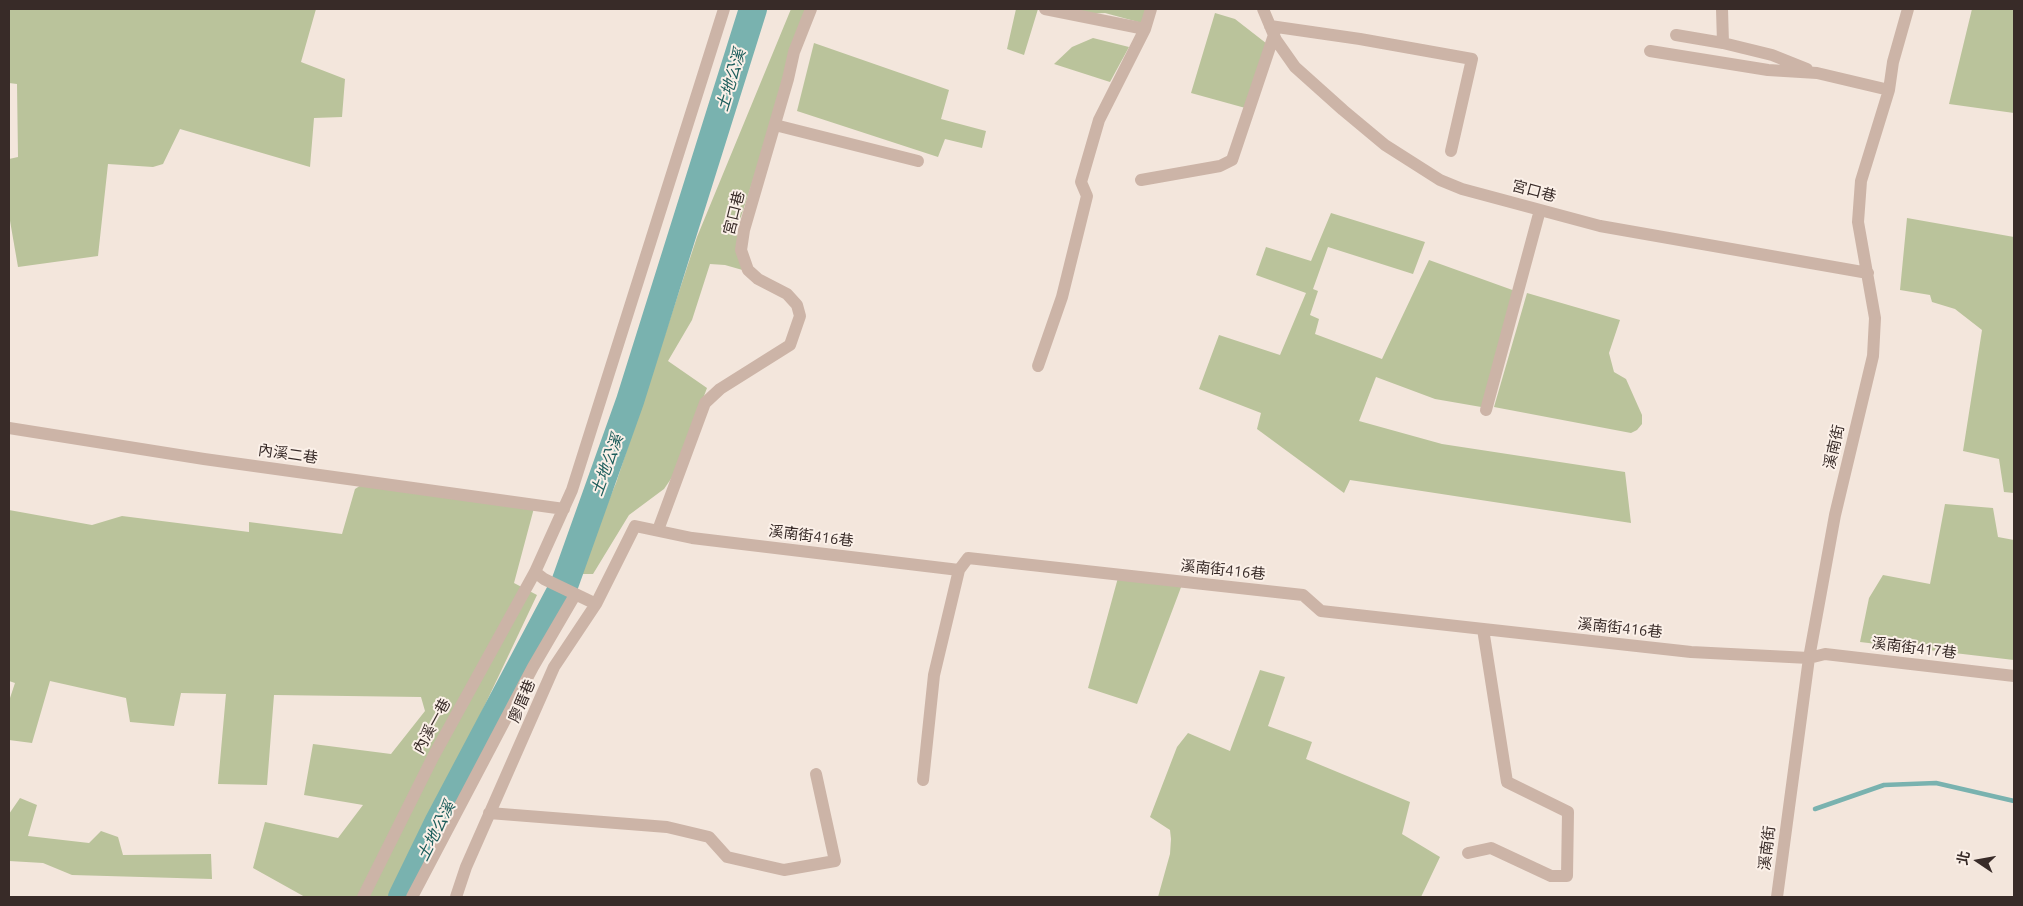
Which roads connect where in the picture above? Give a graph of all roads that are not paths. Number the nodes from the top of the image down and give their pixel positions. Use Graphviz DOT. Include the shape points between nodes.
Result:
graph roads {
  1 [pos="724,9"];
  2 [pos="811,9"];
  3 [pos="1045,9"];
  4 [pos="1150,9"];
  5 [pos="1262,9"];
  6 [pos="1722,9"];
  7 [pos="1908,9"];
  8 [pos="1145,29"];
  9 [pos="1272,30"];
  10 [pos="1676,36"];
  11 [pos="1723,42"];
  12 [pos="1650,51"];
  13 [pos="1817,73"];
  14 [pos="1889,90"];
  15 [pos="775,125"];
  16 [pos="1451,151"];
  17 [pos="918,161"];
  18 [pos="1141,180"];
  19 [pos="1540,210"];
  20 [pos="1868,273"];
  21 [pos="1038,366"];
  22 [pos="1486,410"];
  23 [pos="9,428"];
  24 [pos="564,510"];
  25 [pos="635,526"];
  26 [pos="658,530"];
  27 [pos="959,570"];
  28 [pos="540,576"];
  29 [pos="575,595"];
  30 [pos="596,604"];
  31 [pos="1483,629"];
  32 [pos="1809,658"];
  33 [pos="2014,676"];
  34 [pos="816,774"];
  35 [pos="923,780"];
  36 [pos="489,813"];
  37 [pos="1468,853"];
  38 [pos="363,897"];
  39 [pos="412,897"];
  40 [pos="456,897"];
  41 [pos="1777,897"];
  1 -- 24 [label="street, 內溪一巷"];
  2 -- 15 [label="street, 宮口巷" via="794,52"];
  3 -- 8 [label="street"];
  4 -- 8 [label="street"];
  5 -- 9 [label="street, 宮口巷"];
  6 -- 11 [label="street"];
  7 -- 14 [label="street, 溪南街"];
  8 -- 21 [label="street" via="1099,120 1081,182 1087,196 1062,297"];
  9 -- 16 [label="street" via="1472,59"];
  9 -- 18 [label="street" via="1232,160 1220,166"];
  9 -- 19 [label="street, 宮口巷" via="1296,67 1384,145 1440,180"];
  10 -- 11 [label="street"];
  11 -- 13 [label="street" via="1772,55"];
  12 -- 13 [label="street" via="1768,70"];
  13 -- 14 [label="street"];
  14 -- 20 [label="street, 溪南街" via="1861,181 1858,222"];
  15 -- 17 [label="street"];
  15 -- 26 [label="street, 宮口巷" via="741,250 748,270 787,294 797,304 800,316 790,345 720,389 705,403"];
  19 -- 20 [label="street, 宮口巷" via="1600,226"];
  19 -- 22 [label="street"];
  20 -- 32 [label="street, 溪南街" via="1875,318 1873,356 1835,515"];
  23 -- 24 [label="street, 內溪二巷"];
  24 -- 28 [label="street, 內溪一巷"];
  25 -- 26 [label="street, 溪南街416巷"];
  25 -- 30 [label="street, 廖厝巷"];
  26 -- 27 [label="street, 溪南街416巷" via="692,538"];
  27 -- 31 [label="street, 溪南街416巷" via="968,558 1303,595 1322,611"];
  27 -- 35 [label="street" via="934,675"];
  28 -- 29 [label="street"];
  28 -- 38 [label="street, 內溪一巷" via="433,757"];
  29 -- 30 [label="street"];
  29 -- 39 [label="street" via="533,666"];
  30 -- 36 [label="street, 廖厝巷" via="554,667"];
  31 -- 32 [label="street, 溪南街416巷" via="1691,652"];
  31 -- 37 [label="street" via="1507,782 1568,812 1567,876 1551,876 1491,848"];
  32 -- 33 [label="street, 溪南街417巷" via="1825,654"];
  32 -- 41 [label="street, 溪南街"];
  34 -- 36 [label="street" via="835,861 784,870 727,857 709,837 667,827"];
  36 -- 40 [label="street, 廖厝巷"];
}
